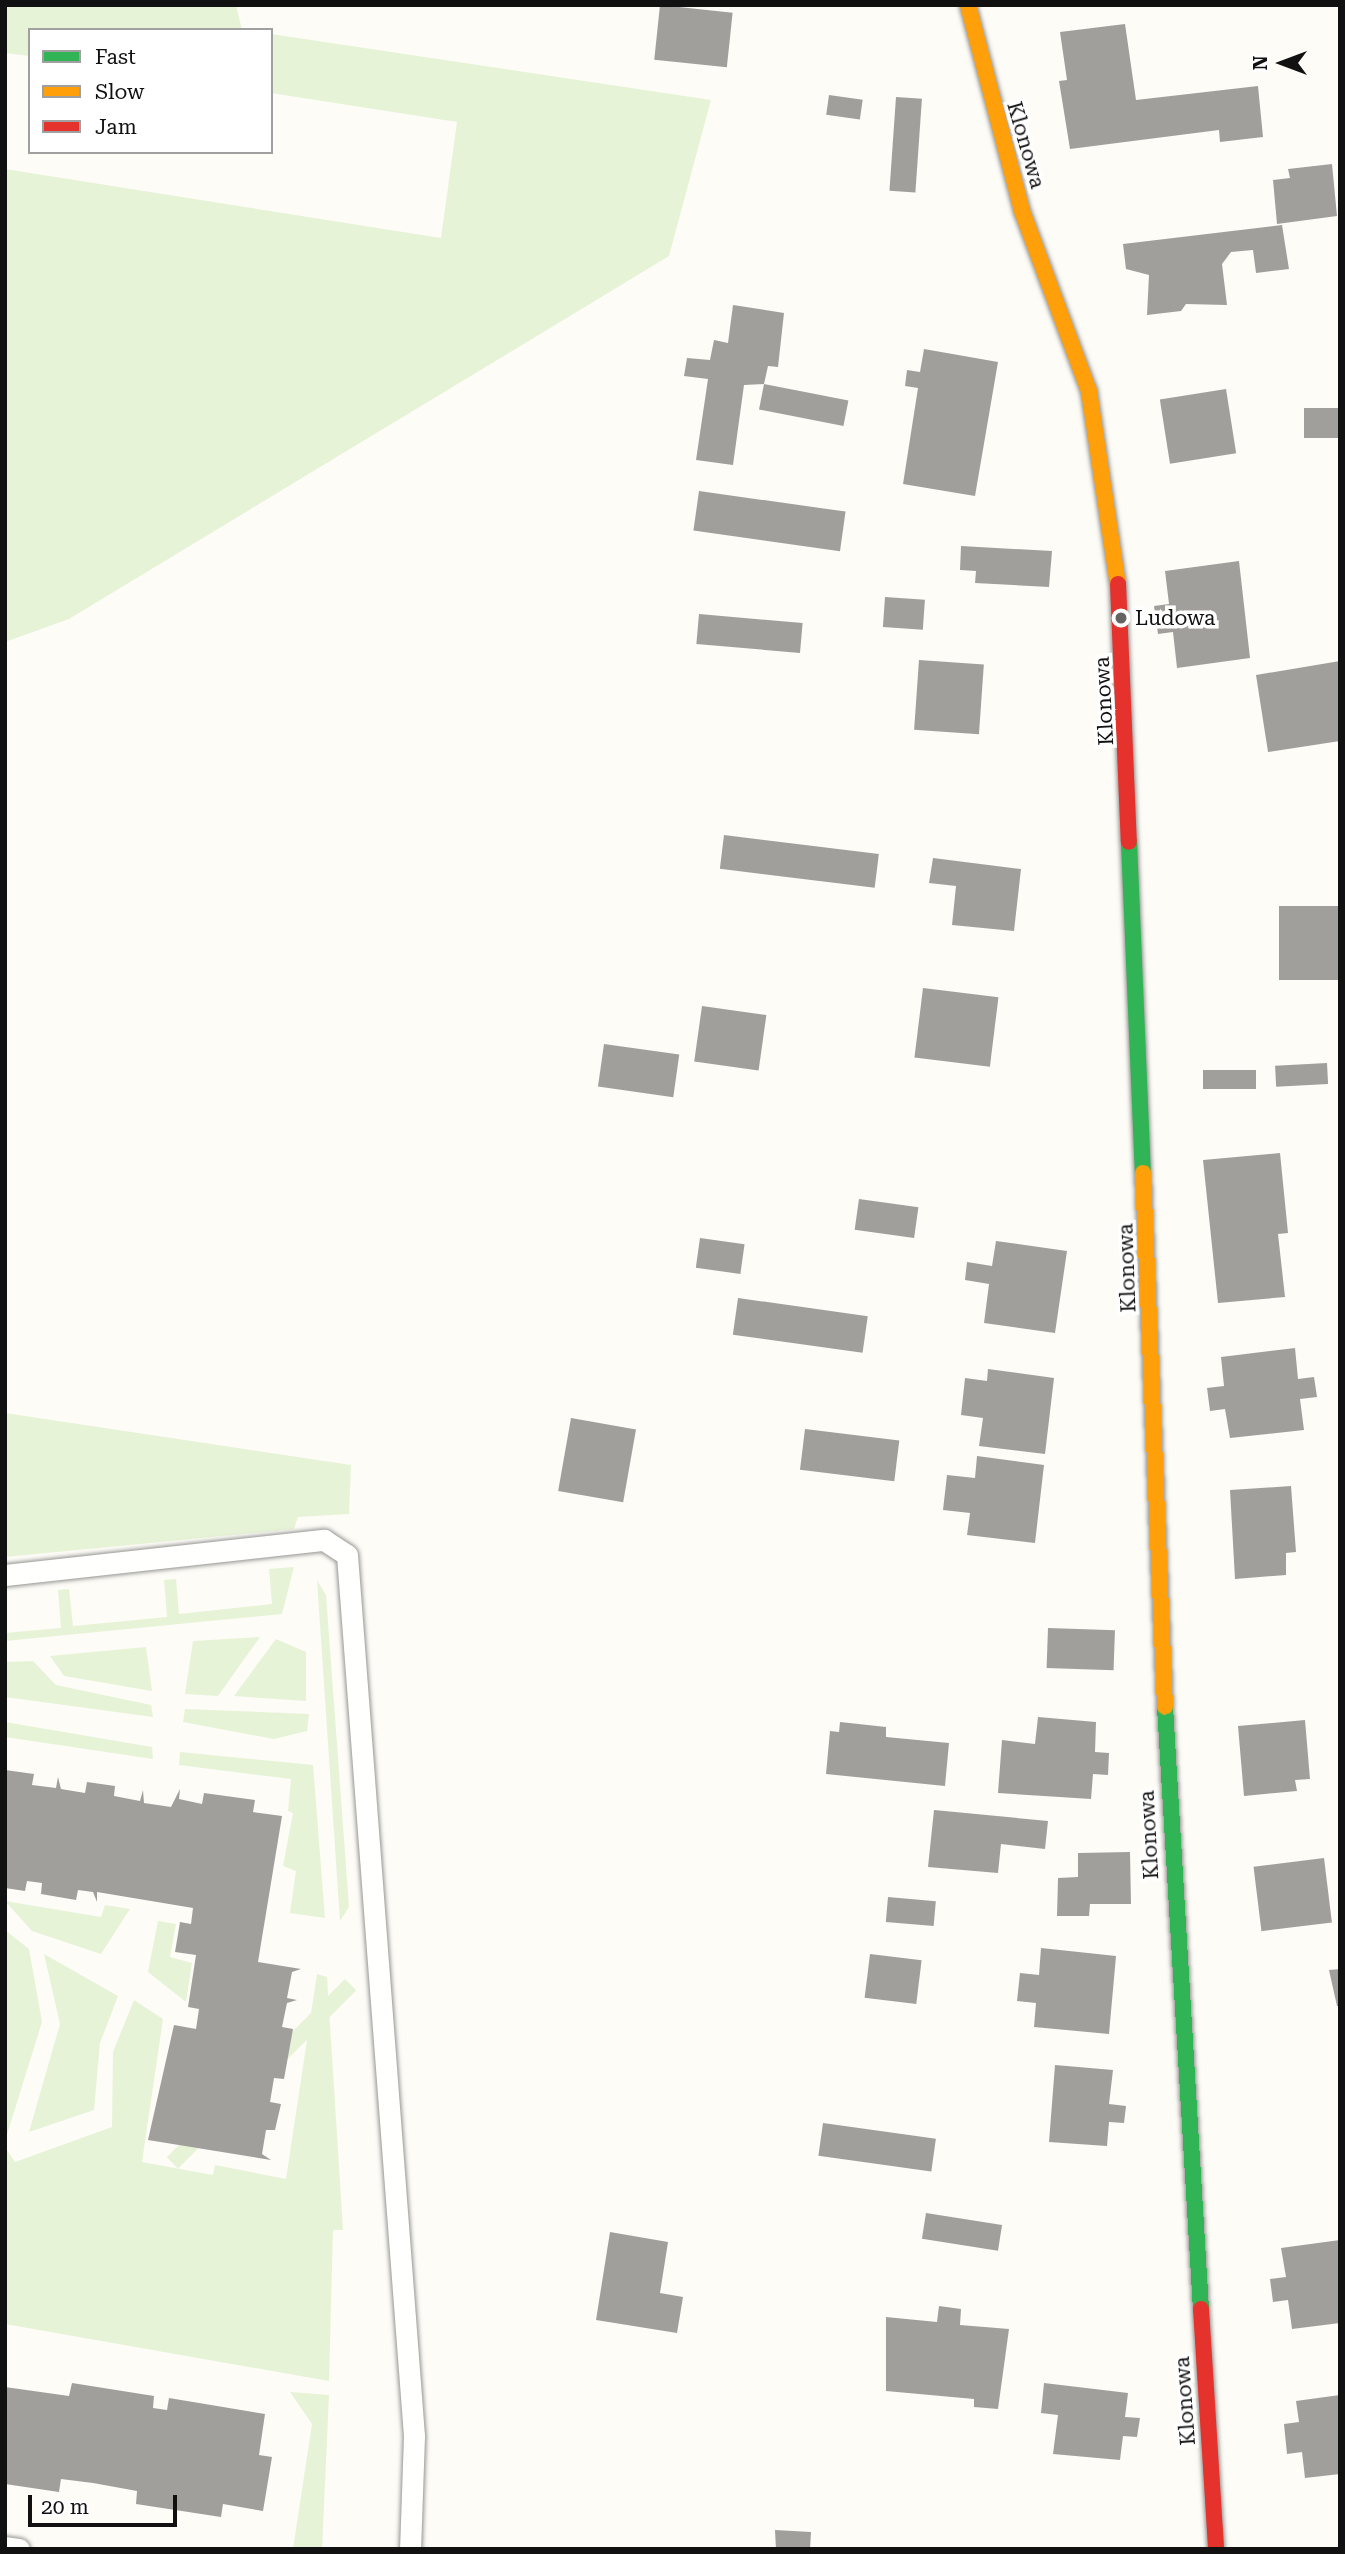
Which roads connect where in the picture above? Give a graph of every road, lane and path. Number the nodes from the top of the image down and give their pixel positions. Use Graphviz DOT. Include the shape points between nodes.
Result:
graph roads {
  1 [pos="968,5"];
  2 [pos="5,1575"];
  3 [pos="5,2547"];
  4 [pos="19,2549"];
  5 [pos="410,2549"];
  6 [pos="1216,2549"];
  1 -- 6 [label="street, Klonowa" via="1022,211 1089,391 1117,553 1169,1814"];
  2 -- 5 [label="lane" via="324,1540 347,1555 414,2436"];
  3 -- 4 [label="lane"];
}
